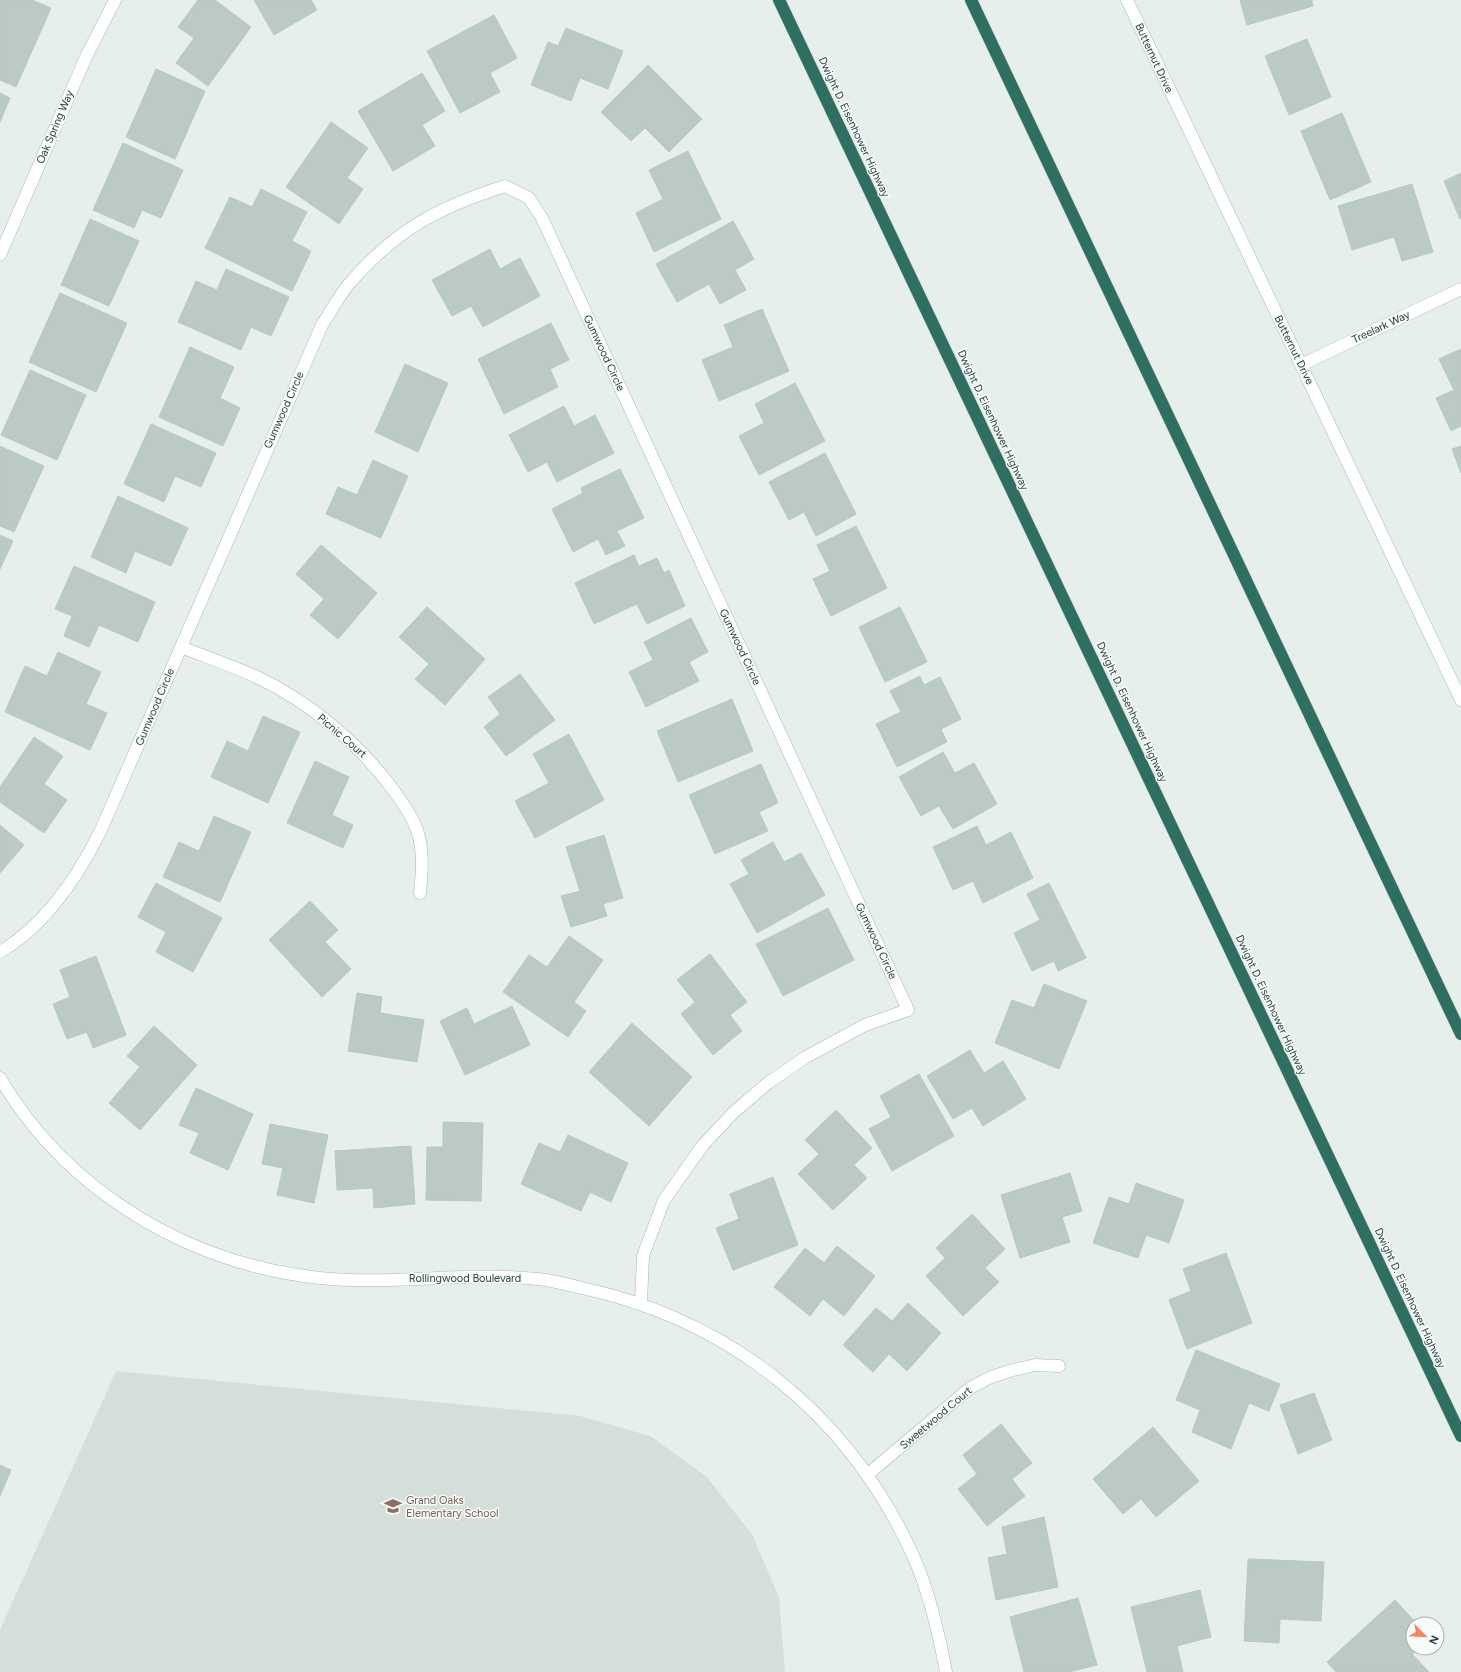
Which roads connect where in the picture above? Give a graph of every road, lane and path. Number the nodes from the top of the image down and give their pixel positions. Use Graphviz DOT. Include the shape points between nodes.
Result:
graph roads {
  1 [pos="115,0"];
  2 [pos="779,0"];
  3 [pos="971,0"];
  4 [pos="1127,0"];
  5 [pos="0,255"];
  6 [pos="1461,289"];
  7 [pos="1301,365"];
  8 [pos="181,647"];
  9 [pos="1461,700"];
  10 [pos="420,893"];
  11 [pos="0,952"];
  12 [pos="1461,1034"];
  13 [pos="0,1078"];
  14 [pos="641,1303"];
  15 [pos="1059,1366"];
  16 [pos="1461,1436"];
  17 [pos="867,1475"];
  18 [pos="946,1672"];
  1 -- 5 [label="street, Oak Spring Way" via="86,57"];
  2 -- 16 [label="highway, Dwight D. Eisenhower Highway"];
  3 -- 12 [label="highway"];
  4 -- 7 [label="street, Butternut Drive"];
  6 -- 7 [label="street, Treelark Way"];
  7 -- 9 [label="street, Butternut Drive"];
  8 -- 10 [label="street, Picnic Court" via="257,677 302,702 342,734 378,770 407,809 417,831 423,867"];
  8 -- 11 [label="street, Gumwood Circle" via="88,858 44,917"];
  8 -- 14 [label="street, Gumwood Circle" via="322,325 349,284 382,250 421,220 465,199 505,186 528,198 542,218 908,1010 865,1025 806,1057 768,1083 734,1112 703,1145 664,1200 643,1256"];
  13 -- 14 [label="street, Rollingwood Boulevard" via="37,1131 67,1163 101,1191 136,1216 174,1237 214,1254 256,1268 321,1278 499,1276 548,1280"];
  14 -- 17 [label="street, Rollingwood Boulevard" via="709,1333 750,1358 807,1404"];
  15 -- 17 [label="street, Sweetwood Court" via="1035,1366 1013,1370 990,1377 970,1388"];
  17 -- 18 [label="street, Rollingwood Boulevard" via="916,1562 939,1632"];
}
